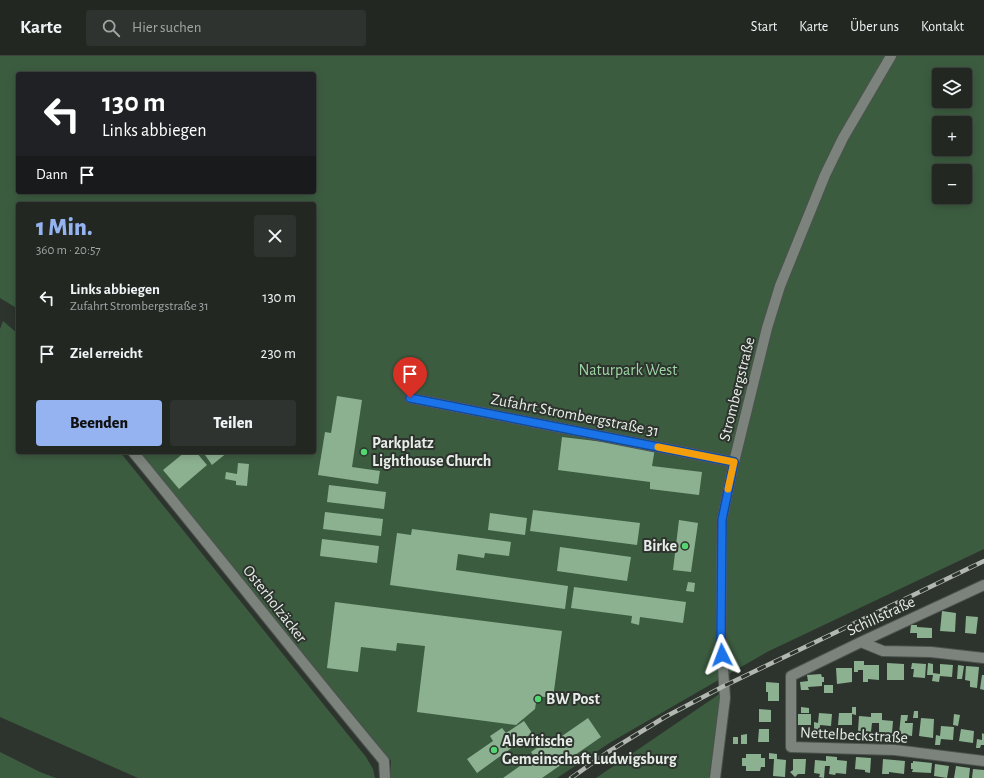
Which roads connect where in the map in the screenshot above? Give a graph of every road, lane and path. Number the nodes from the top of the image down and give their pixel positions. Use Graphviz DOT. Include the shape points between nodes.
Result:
graph roads {
  1 [pos="891,56"];
  2 [pos="410,398"];
  3 [pos="134,454"];
  4 [pos="734,462"];
  5 [pos="984,585"];
  6 [pos="861,642"];
  7 [pos="984,658"];
  8 [pos="791,676"];
  9 [pos="984,761"];
  10 [pos="385,778"];
  11 [pos="715,778"];
  1 -- 4 [label="street, Strombergstraße" via="843,138 825,175 780,286"];
  2 -- 4 [label="street, Zufahrt Strombergstraße 31"];
  3 -- 10 [label="street, Osterholzäcker" via="384,761"];
  4 -- 11 [label="street, Strombergstraße" via="722,520 721,639 725,698"];
  5 -- 6 [label="street, Schillstraße"];
  6 -- 7 [label="street" via="883,651 931,652"];
  6 -- 8 [label="street, Schillstraße"];
  8 -- 9 [label="street, Nettelbeckstraße" via="791,747 895,750"];
}
